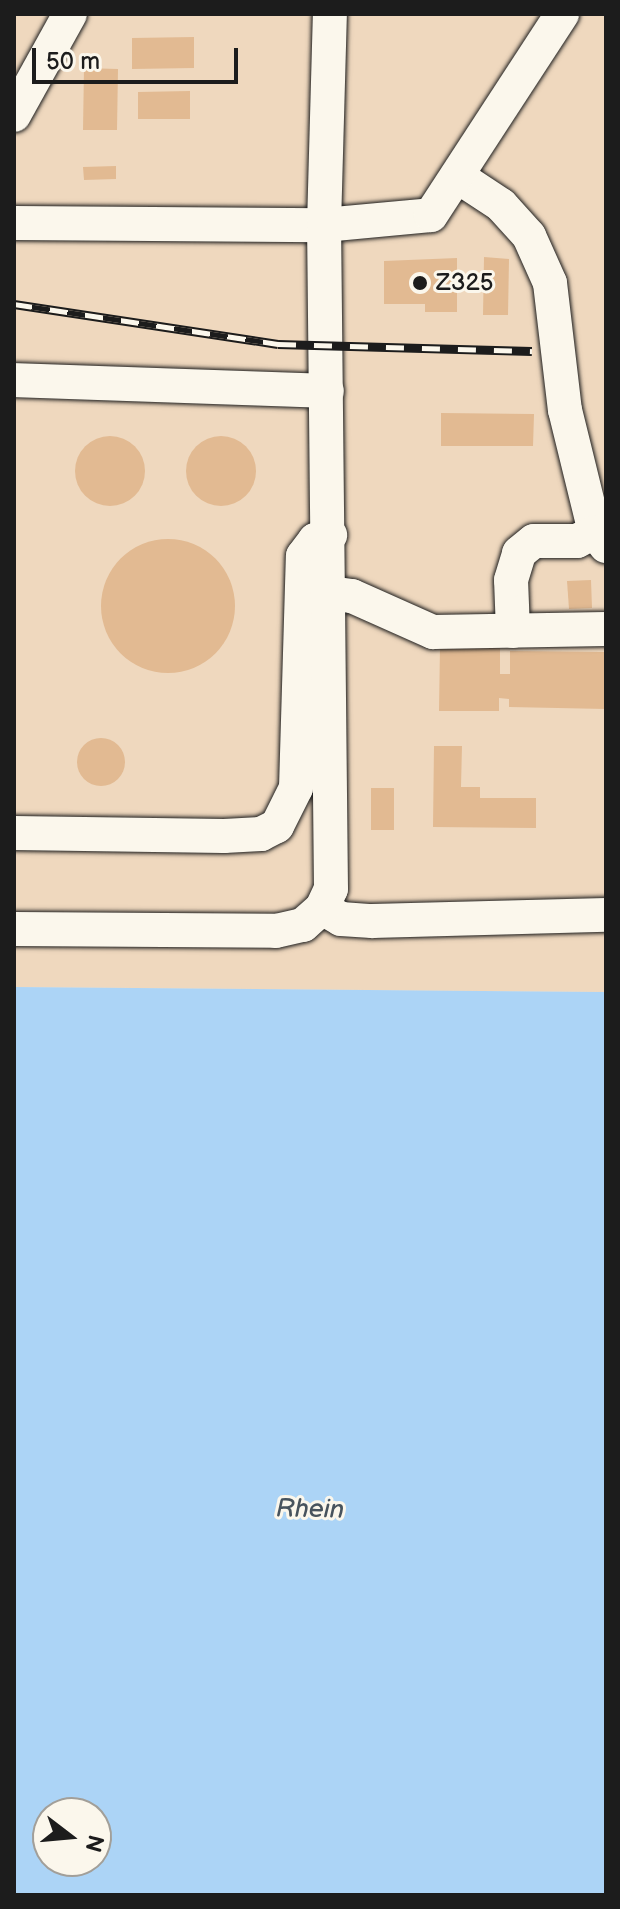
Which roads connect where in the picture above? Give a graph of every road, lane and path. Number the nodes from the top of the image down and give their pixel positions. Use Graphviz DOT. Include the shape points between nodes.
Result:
graph roads {
  1 [pos="70,14"];
  2 [pos="330,14"];
  3 [pos="562,14"];
  4 [pos="14,115"];
  5 [pos="457,176"];
  6 [pos="14,223"];
  7 [pos="324,225"];
  8 [pos="14,380"];
  9 [pos="327,391"];
  10 [pos="330,535"];
  11 [pos="600,539"];
  12 [pos="330,593"];
  13 [pos="606,629"];
  14 [pos="513,631"];
  15 [pos="14,833"];
  16 [pos="322,908"];
  17 [pos="606,915"];
  18 [pos="14,929"];
  1 -- 4 [label="street"];
  2 -- 7 [label="street"];
  3 -- 5 [label="street"];
  5 -- 7 [label="street" via="431,215"];
  5 -- 11 [label="street" via="501,205 529,236 550,283 565,410"];
  6 -- 7 [label="street"];
  7 -- 9 [label="street"];
  8 -- 9 [label="street"];
  9 -- 10 [label="street"];
  10 -- 12 [label="street"];
  10 -- 15 [label="street" via="315,540 303,556 296,788 277,826 261,834 224,836"];
  11 -- 14 [label="street" via="534,541 519,553 511,580"];
  12 -- 14 [label="street" via="352,596 433,632"];
  12 -- 16 [label="street" via="334,858 331,889"];
  13 -- 14 [label="street"];
  16 -- 17 [label="street" via="341,919 372,921"];
  16 -- 18 [label="street" via="303,925 276,931"];
}
